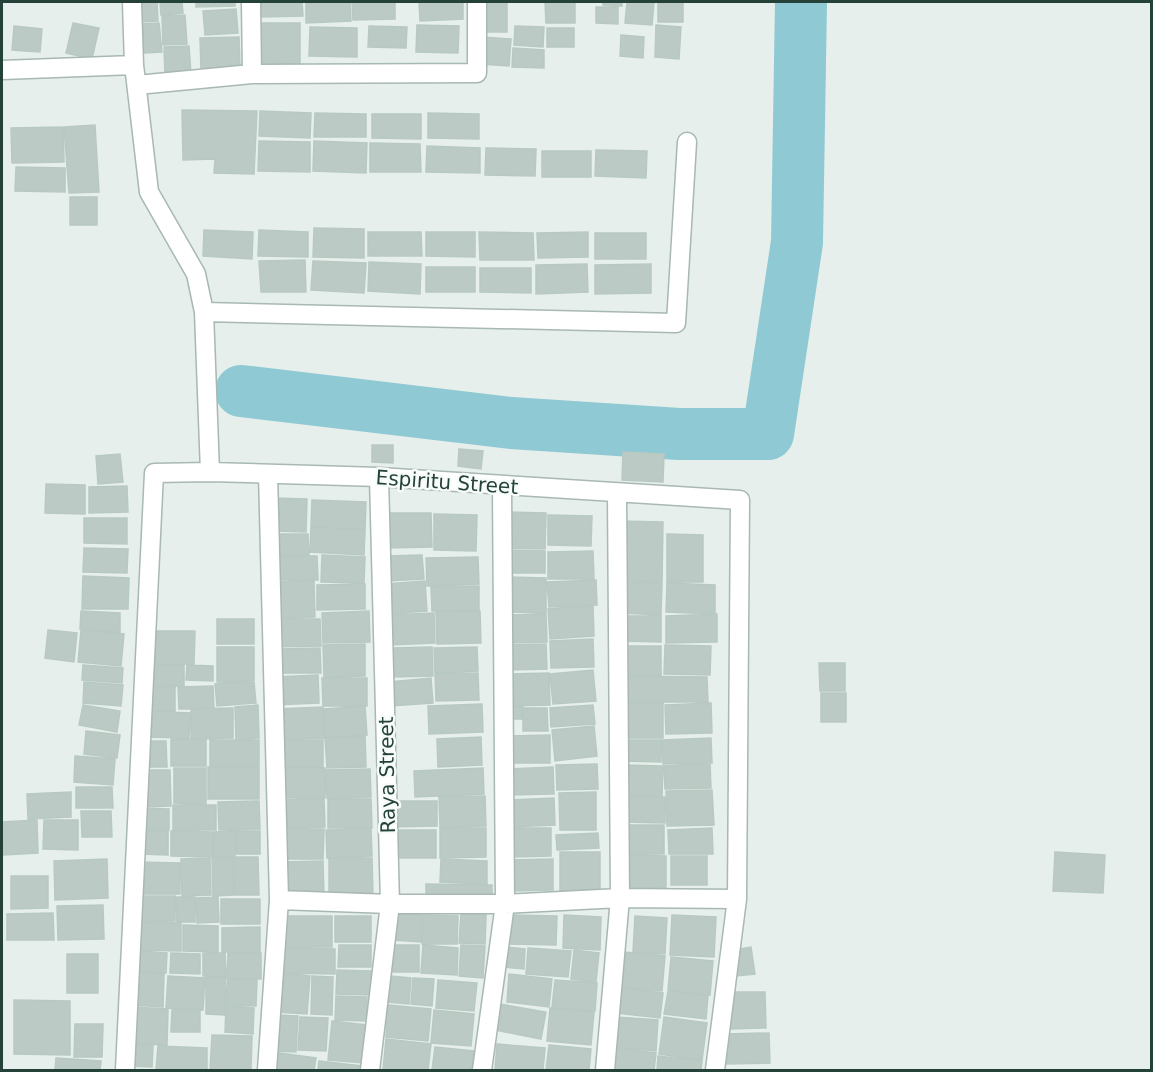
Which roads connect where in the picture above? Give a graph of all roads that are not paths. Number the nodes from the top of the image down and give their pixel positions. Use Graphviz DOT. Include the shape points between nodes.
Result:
graph roads {
  1 [pos="132,2"];
  2 [pos="251,2"];
  3 [pos="477,2"];
  4 [pos="134,65"];
  5 [pos="2,70"];
  6 [pos="252,74"];
  7 [pos="137,86"];
  8 [pos="687,142"];
  9 [pos="204,312"];
  10 [pos="210,472"];
  11 [pos="268,474"];
  12 [pos="379,477"];
  13 [pos="501,486"];
  14 [pos="617,494"];
  15 [pos="620,898"];
  16 [pos="737,899"];
  17 [pos="279,900"];
  18 [pos="390,904"];
  19 [pos="505,904"];
  20 [pos="125,1071"];
  21 [pos="267,1071"];
  22 [pos="370,1071"];
  23 [pos="482,1071"];
  24 [pos="605,1071"];
  25 [pos="715,1071"];
  1 -- 4 [label="street"];
  2 -- 6 [label="street"];
  3 -- 6 [label="street" via="477,73"];
  4 -- 5 [label="street"];
  4 -- 7 [label="street"];
  6 -- 7 [label="street"];
  7 -- 9 [label="street" via="149,192 196,273"];
  8 -- 9 [label="street" via="676,323"];
  9 -- 10 [label="street"];
  10 -- 11 [label="street, Espiritu Street"];
  10 -- 20 [label="street, Espiritu Street" via="154,474"];
  11 -- 12 [label="street, Espiritu Street"];
  11 -- 17 [label="street"];
  12 -- 13 [label="street, Espiritu Street"];
  12 -- 18 [label="street, Raya Street"];
  13 -- 14 [label="street, Espiritu Street"];
  13 -- 19 [label="street"];
  14 -- 15 [label="street"];
  14 -- 16 [label="street, Espiritu Street" via="740,501"];
  15 -- 16 [label="street"];
  15 -- 19 [label="street"];
  15 -- 24 [label="street"];
  16 -- 25 [label="street"];
  17 -- 18 [label="street"];
  17 -- 21 [label="street"];
  18 -- 19 [label="street"];
  18 -- 22 [label="street, Raya Street"];
  19 -- 23 [label="street"];
}
